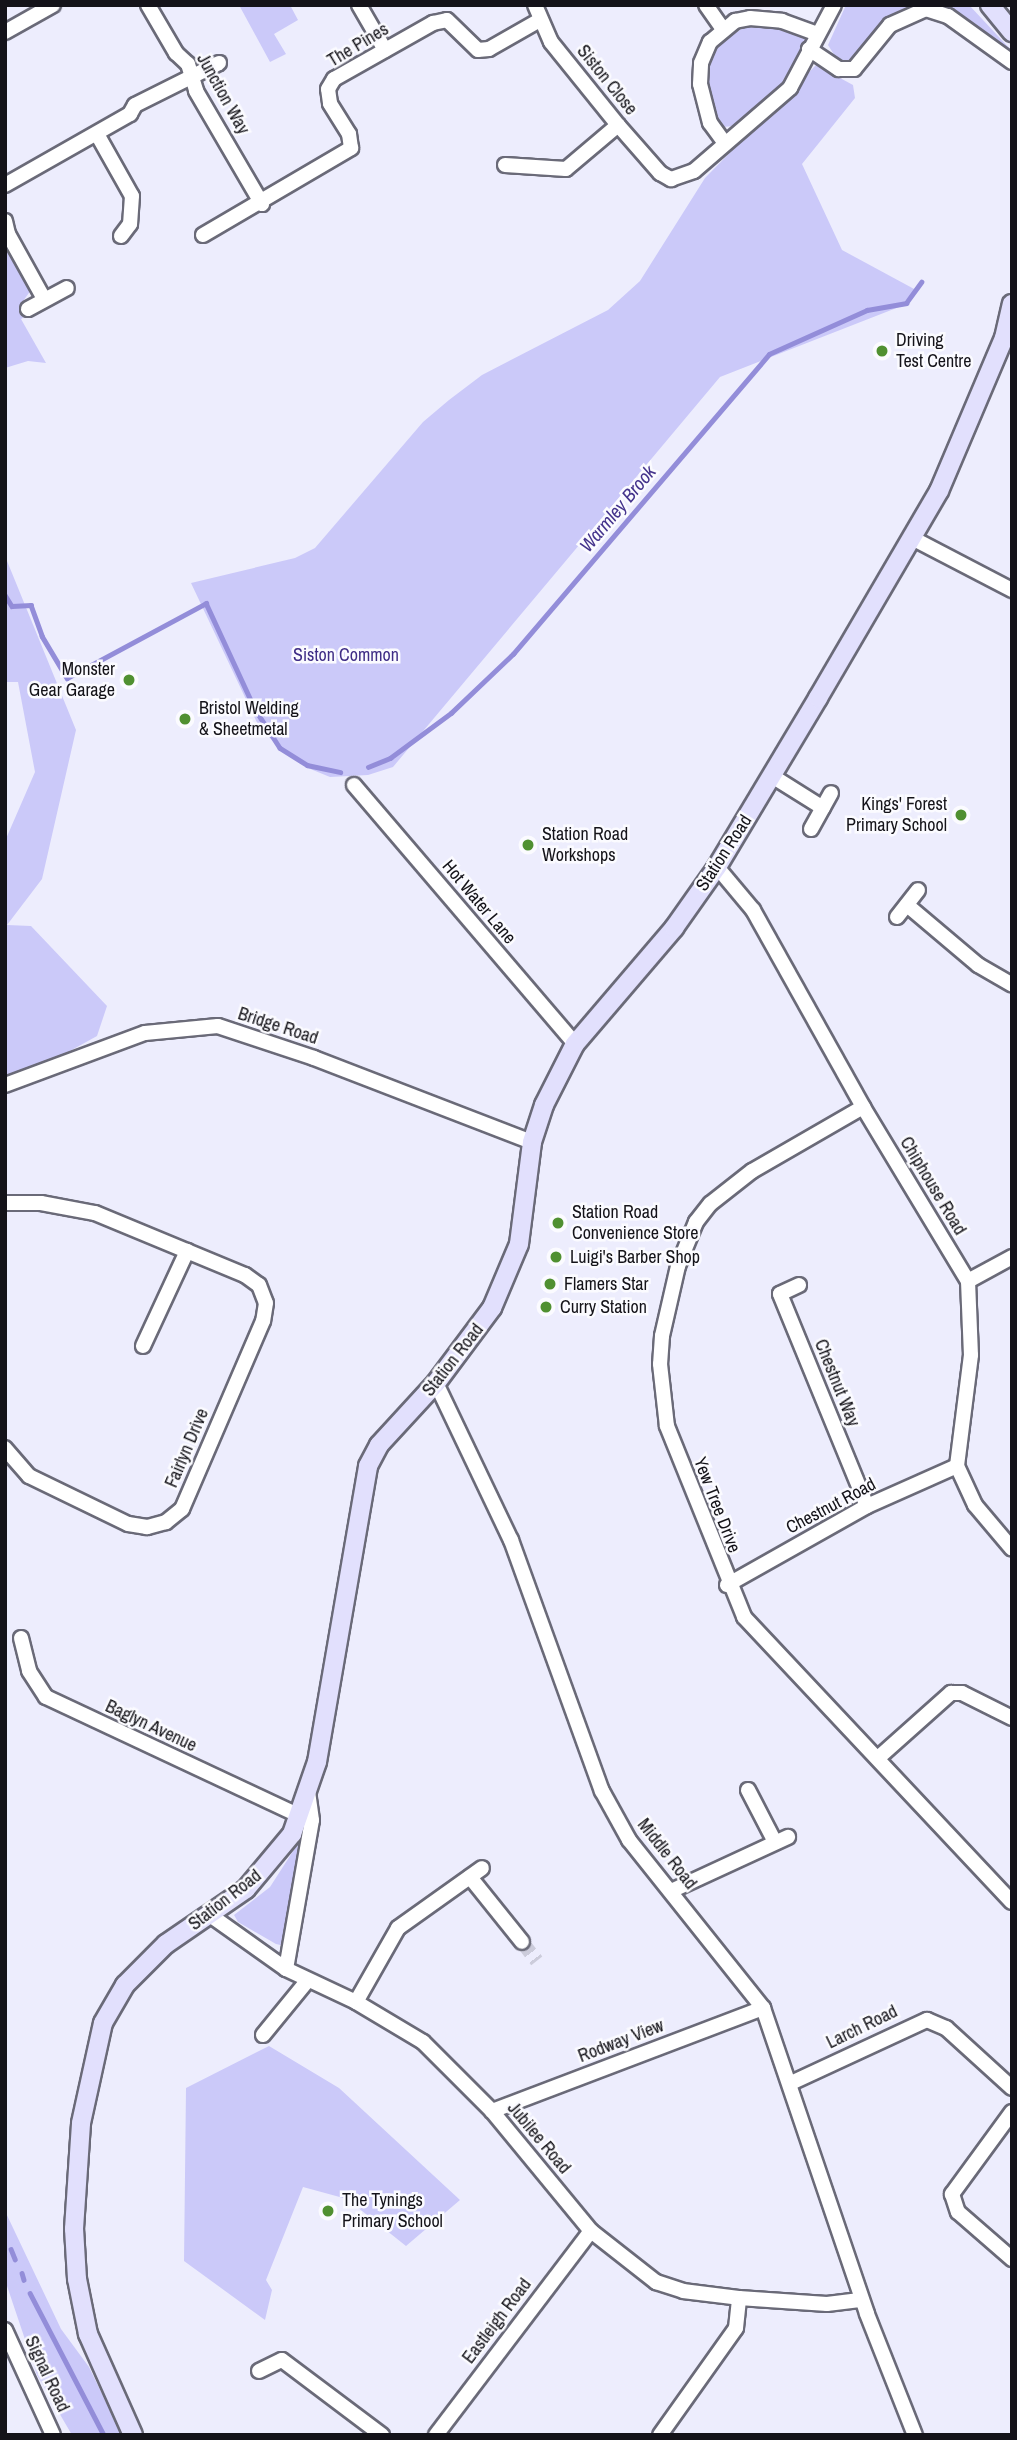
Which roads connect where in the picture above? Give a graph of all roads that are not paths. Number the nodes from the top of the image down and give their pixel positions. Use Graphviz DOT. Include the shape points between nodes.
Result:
graph roads {
  1 [pos="53,5"];
  2 [pos="148,5"];
  3 [pos="359,5"];
  4 [pos="535,5"];
  5 [pos="706,5"];
  6 [pos="834,5"];
  7 [pos="990,5"];
  8 [pos="538,21"];
  9 [pos="723,29"];
  10 [pos="1011,31"];
  11 [pos="5,32"];
  12 [pos="818,34"];
  13 [pos="809,49"];
  14 [pos="385,50"];
  15 [pos="1012,62"];
  16 [pos="219,63"];
  17 [pos="191,79"];
  18 [pos="618,125"];
  19 [pos="97,134"];
  20 [pos="724,142"];
  21 [pos="505,165"];
  22 [pos="5,185"];
  23 [pos="262,204"];
  24 [pos="5,221"];
  25 [pos="203,235"];
  26 [pos="121,236"];
  27 [pos="67,288"];
  28 [pos="44,299"];
  29 [pos="1012,304"];
  30 [pos="28,309"];
  31 [pos="912,538"];
  32 [pos="1012,590"];
  33 [pos="772,776"];
  34 [pos="354,785"];
  35 [pos="831,793"];
  36 [pos="823,808"];
  37 [pos="811,829"];
  38 [pos="717,867"];
  39 [pos="918,890"];
  40 [pos="907,905"];
  41 [pos="897,918"];
  42 [pos="1012,985"];
  43 [pos="575,1044"];
  44 [pos="5,1084"];
  45 [pos="863,1107"];
  46 [pos="533,1143"];
  47 [pos="5,1203"];
  48 [pos="187,1251"];
  49 [pos="1012,1257"];
  50 [pos="968,1281"];
  51 [pos="799,1285"];
  52 [pos="143,1346"];
  53 [pos="436,1383"];
  54 [pos="5,1448"];
  55 [pos="957,1466"];
  56 [pos="867,1506"];
  57 [pos="1012,1549"];
  58 [pos="727,1585"];
  59 [pos="21,1638"];
  60 [pos="1012,1718"];
  61 [pos="878,1758"];
  62 [pos="748,1790"];
  63 [pos="308,1793"];
  64 [pos="300,1816"];
  65 [pos="482,1868"];
  66 [pos="470,1877"];
  67 [pos="671,1891"];
  68 [pos="1012,1902"];
  69 [pos="210,1915"];
  70 [pos="522,1942"];
  71 [pos="286,1969"];
  72 [pos="309,1980"];
  73 [pos="356,2002"];
  74 [pos="763,2008"];
  75 [pos="263,2035"];
  76 [pos="791,2083"];
  77 [pos="1012,2088"];
  78 [pos="492,2111"];
  79 [pos="1012,2112"];
  80 [pos="591,2231"];
  81 [pos="1012,2259"];
  82 [pos="739,2298"];
  83 [pos="862,2300"];
  84 [pos="5,2330"];
  85 [pos="259,2371"];
  86 [pos="53,2435"];
  87 [pos="133,2435"];
  88 [pos="382,2435"];
  89 [pos="436,2435"];
  90 [pos="660,2435"];
  91 [pos="915,2435"];
  1 -- 11 [label="street"];
  2 -- 17 [label="street, Junction Way" via="176,53 188,64"];
  3 -- 14 [label="street"];
  4 -- 8 [label="street, Siston Close"];
  5 -- 9 [label="street"];
  6 -- 12 [label="street"];
  7 -- 10 [label="main road"];
  8 -- 14 [label="street, The Pines" via="489,49 478,50 447,20"];
  8 -- 18 [label="street, Siston Close"];
  9 -- 12 [label="street" via="735,21 767,18"];
  9 -- 20 [label="street" via="701,64 700,84 710,123"];
  12 -- 13 [label="street"];
  13 -- 15 [label="street" via="839,69 854,69 890,25 926,9 948,16"];
  13 -- 20 [label="street" via="790,88"];
  14 -- 23 [label="street, The Pines" via="334,79 328,89 351,148"];
  16 -- 17 [label="street"];
  17 -- 19 [label="street" via="135,105 130,114"];
  17 -- 23 [label="street, Junction Way"];
  18 -- 20 [label="street, Siston Close" via="660,173 671,179 684,176"];
  18 -- 21 [label="street" via="566,169"];
  19 -- 22 [label="street"];
  19 -- 26 [label="street" via="132,196 130,223"];
  23 -- 25 [label="street, The Pines"];
  24 -- 28 [label="street"];
  27 -- 28 [label="street"];
  28 -- 30 [label="street"];
  29 -- 31 [label="main road, Station Road" via="1004,338 962,443"];
  31 -- 32 [label="street"];
  31 -- 33 [label="main road, Station Road"];
  33 -- 36 [label="street"];
  33 -- 38 [label="main road, Station Road"];
  34 -- 43 [label="street, Hot Water Lane"];
  35 -- 36 [label="street"];
  36 -- 37 [label="street"];
  38 -- 43 [label="main road, Station Road" via="674,928"];
  38 -- 45 [label="street, Chiphouse Road" via="752,910"];
  39 -- 40 [label="street"];
  40 -- 41 [label="street"];
  40 -- 42 [label="street" via="978,965"];
  43 -- 46 [label="main road, Station Road" via="544,1105"];
  44 -- 46 [label="street, Bridge Road" via="145,1033 218,1027 314,1058"];
  45 -- 50 [label="street, Chiphouse Road"];
  45 -- 58 [label="street, Yew Tree Drive" via="752,1171 710,1204 686,1241 678,1266 660,1364 667,1426"];
  46 -- 53 [label="main road, Station Road" via="519,1244 505,1284"];
  47 -- 48 [label="street, Fairlyn Drive" via="83,1208"];
  48 -- 52 [label="street"];
  48 -- 54 [label="street, Fairlyn Drive" via="259,1284 266,1303 263,1321 182,1508 166,1522 147,1527 128,1524 29,1476"];
  49 -- 50 [label="street"];
  50 -- 55 [label="street, Chiphouse Road" via="971,1355"];
  51 -- 56 [label="street, Chestnut Way" via="780,1294"];
  53 -- 63 [label="main road, Station Road" via="379,1445 368,1466"];
  53 -- 67 [label="street, Middle Road" via="511,1540 602,1791 629,1840"];
  55 -- 56 [label="street, Chestnut Road"];
  55 -- 57 [label="street" via="975,1505"];
  56 -- 58 [label="street, Chestnut Road"];
  58 -- 61 [label="street, Yew Tree Drive" via="762,1639"];
  59 -- 64 [label="street, Baglyn Avenue" via="29,1671 46,1697"];
  60 -- 61 [label="street" via="962,1693 951,1693"];
  61 -- 68 [label="street, Yew Tree Drive"];
  62 -- 67 [label="street" via="781,1840"];
  63 -- 64 [label="main road, Station Road"];
  63 -- 71 [label="street" via="312,1820"];
  64 -- 69 [label="main road, Station Road" via="272,1862"];
  65 -- 66 [label="street"];
  66 -- 70 [label="street"];
  66 -- 73 [label="street" via="398,1928"];
  67 -- 74 [label="street, Middle Road"];
  69 -- 71 [label="street, Jubilee Road"];
  69 -- 87 [label="main road, Station Road" via="166,1944 125,1984 103,2023 81,2123 74,2229 77,2279 88,2334"];
  71 -- 72 [label="street, Jubilee Road"];
  72 -- 73 [label="street, Jubilee Road"];
  72 -- 75 [label="street"];
  73 -- 78 [label="street, Jubilee Road" via="423,2042"];
  74 -- 76 [label="street, Middle Road"];
  74 -- 78 [label="street, Rodway View"];
  76 -- 77 [label="street, Larch Road" via="927,2020 946,2028"];
  76 -- 83 [label="street, Middle Road"];
  78 -- 80 [label="street, Jubilee Road"];
  79 -- 81 [label="street" via="952,2194 953,2204"];
  80 -- 82 [label="street, Jubilee Road" via="656,2282 683,2291"];
  80 -- 89 [label="street, Eastleigh Road"];
  82 -- 83 [label="street, Jubilee Road" via="827,2304"];
  82 -- 90 [label="street" via="736,2328"];
  83 -- 91 [label="street, Middle Road"];
  84 -- 86 [label="street, Signal Road"];
  85 -- 88 [label="street" via="282,2360"];
}
